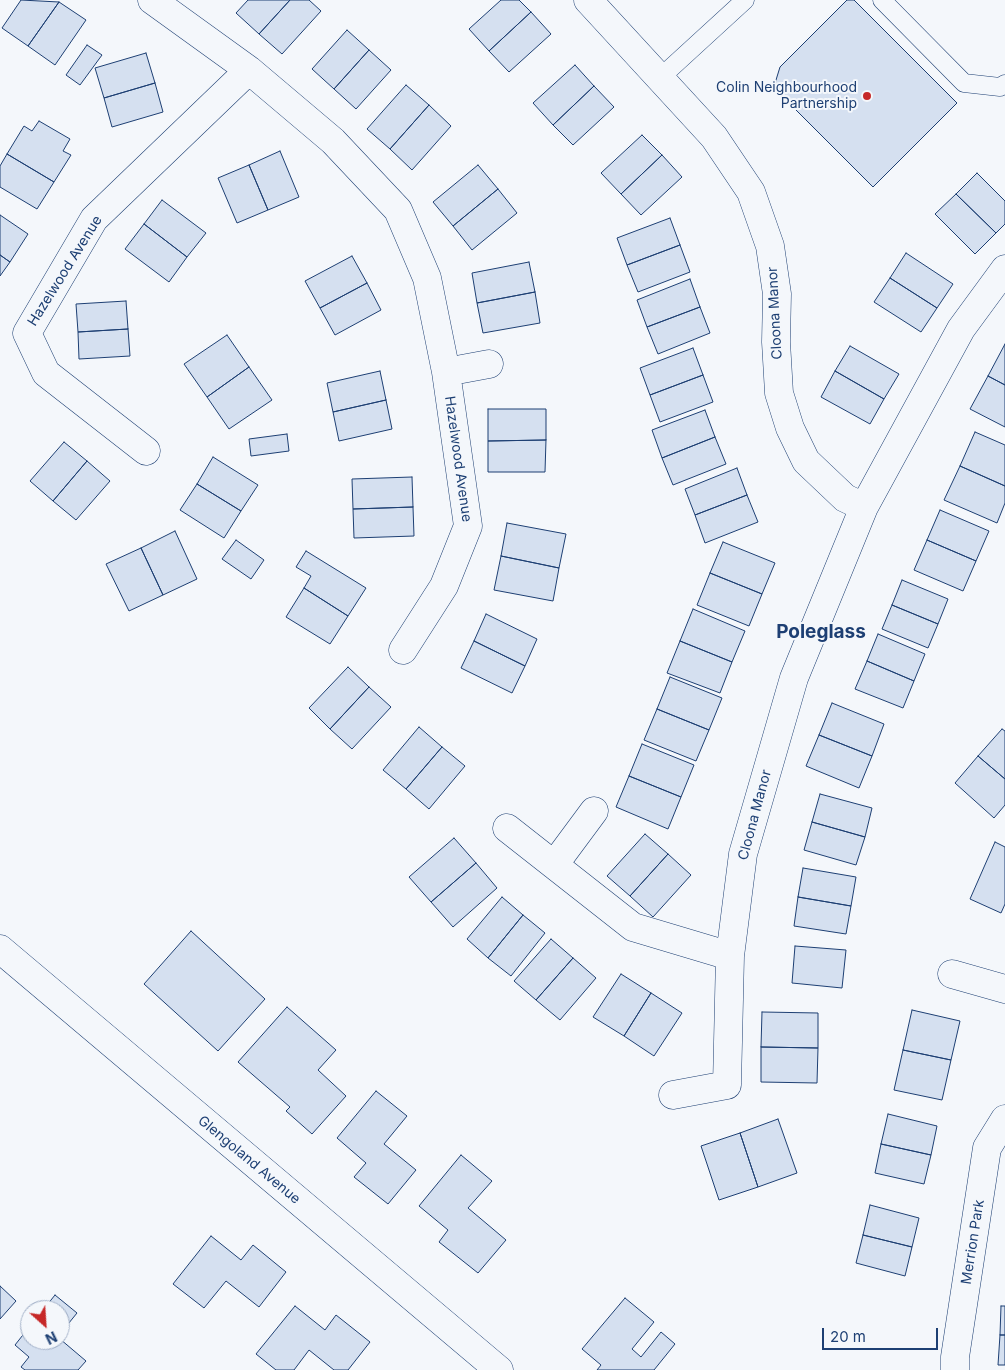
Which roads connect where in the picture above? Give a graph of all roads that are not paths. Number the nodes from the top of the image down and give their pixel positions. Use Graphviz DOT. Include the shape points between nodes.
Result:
graph roads {
  1 [pos="152,0"];
  2 [pos="588,0"];
  3 [pos="745,0"];
  4 [pos="882,0"];
  5 [pos="249,70"];
  6 [pos="661,77"];
  7 [pos="1005,84"];
  8 [pos="1005,269"];
  9 [pos="488,364"];
  10 [pos="446,372"];
  11 [pos="146,451"];
  12 [pos="864,507"];
  13 [pos="403,650"];
  14 [pos="594,811"];
  15 [pos="507,828"];
  16 [pos="554,865"];
  17 [pos="0,950"];
  18 [pos="730,956"];
  19 [pos="952,974"];
  20 [pos="1005,989"];
  21 [pos="673,1095"];
  22 [pos="1005,1119"];
  23 [pos="499,1370"];
  24 [pos="955,1370"];
  1 -- 5 [label="street, Hazelwood Avenue"];
  2 -- 6 [label="street, Cloona Manor"];
  3 -- 6 [label="lane"];
  4 -- 7 [label="lane" via="964,83 1000,87"];
  5 -- 10 [label="street, Hazelwood Avenue" via="333,141 398,210 427,278"];
  5 -- 11 [label="street, Hazelwood Avenue" via="94,220 26,333 46,373"];
  6 -- 12 [label="street, Cloona Manor" via="714,137 751,192 770,246 777,294 779,393 794,436 806,461 845,498"];
  8 -- 12 [label="street, Cloona Manor" via="961,328"];
  9 -- 10 [label="street"];
  10 -- 13 [label="street, Hazelwood Avenue" via="468,526 444,586"];
  12 -- 18 [label="street, Cloona Manor" via="794,678 743,854"];
  14 -- 16 [label="street"];
  15 -- 16 [label="street"];
  16 -- 18 [label="street" via="632,927"];
  17 -- 23 [label="street, Glengoland Avenue"];
  18 -- 21 [label="street, Cloona Manor" via="727,1085"];
  19 -- 20 [label="street"];
  22 -- 24 [label="street, Merrion Park" via="987,1148"];
}
